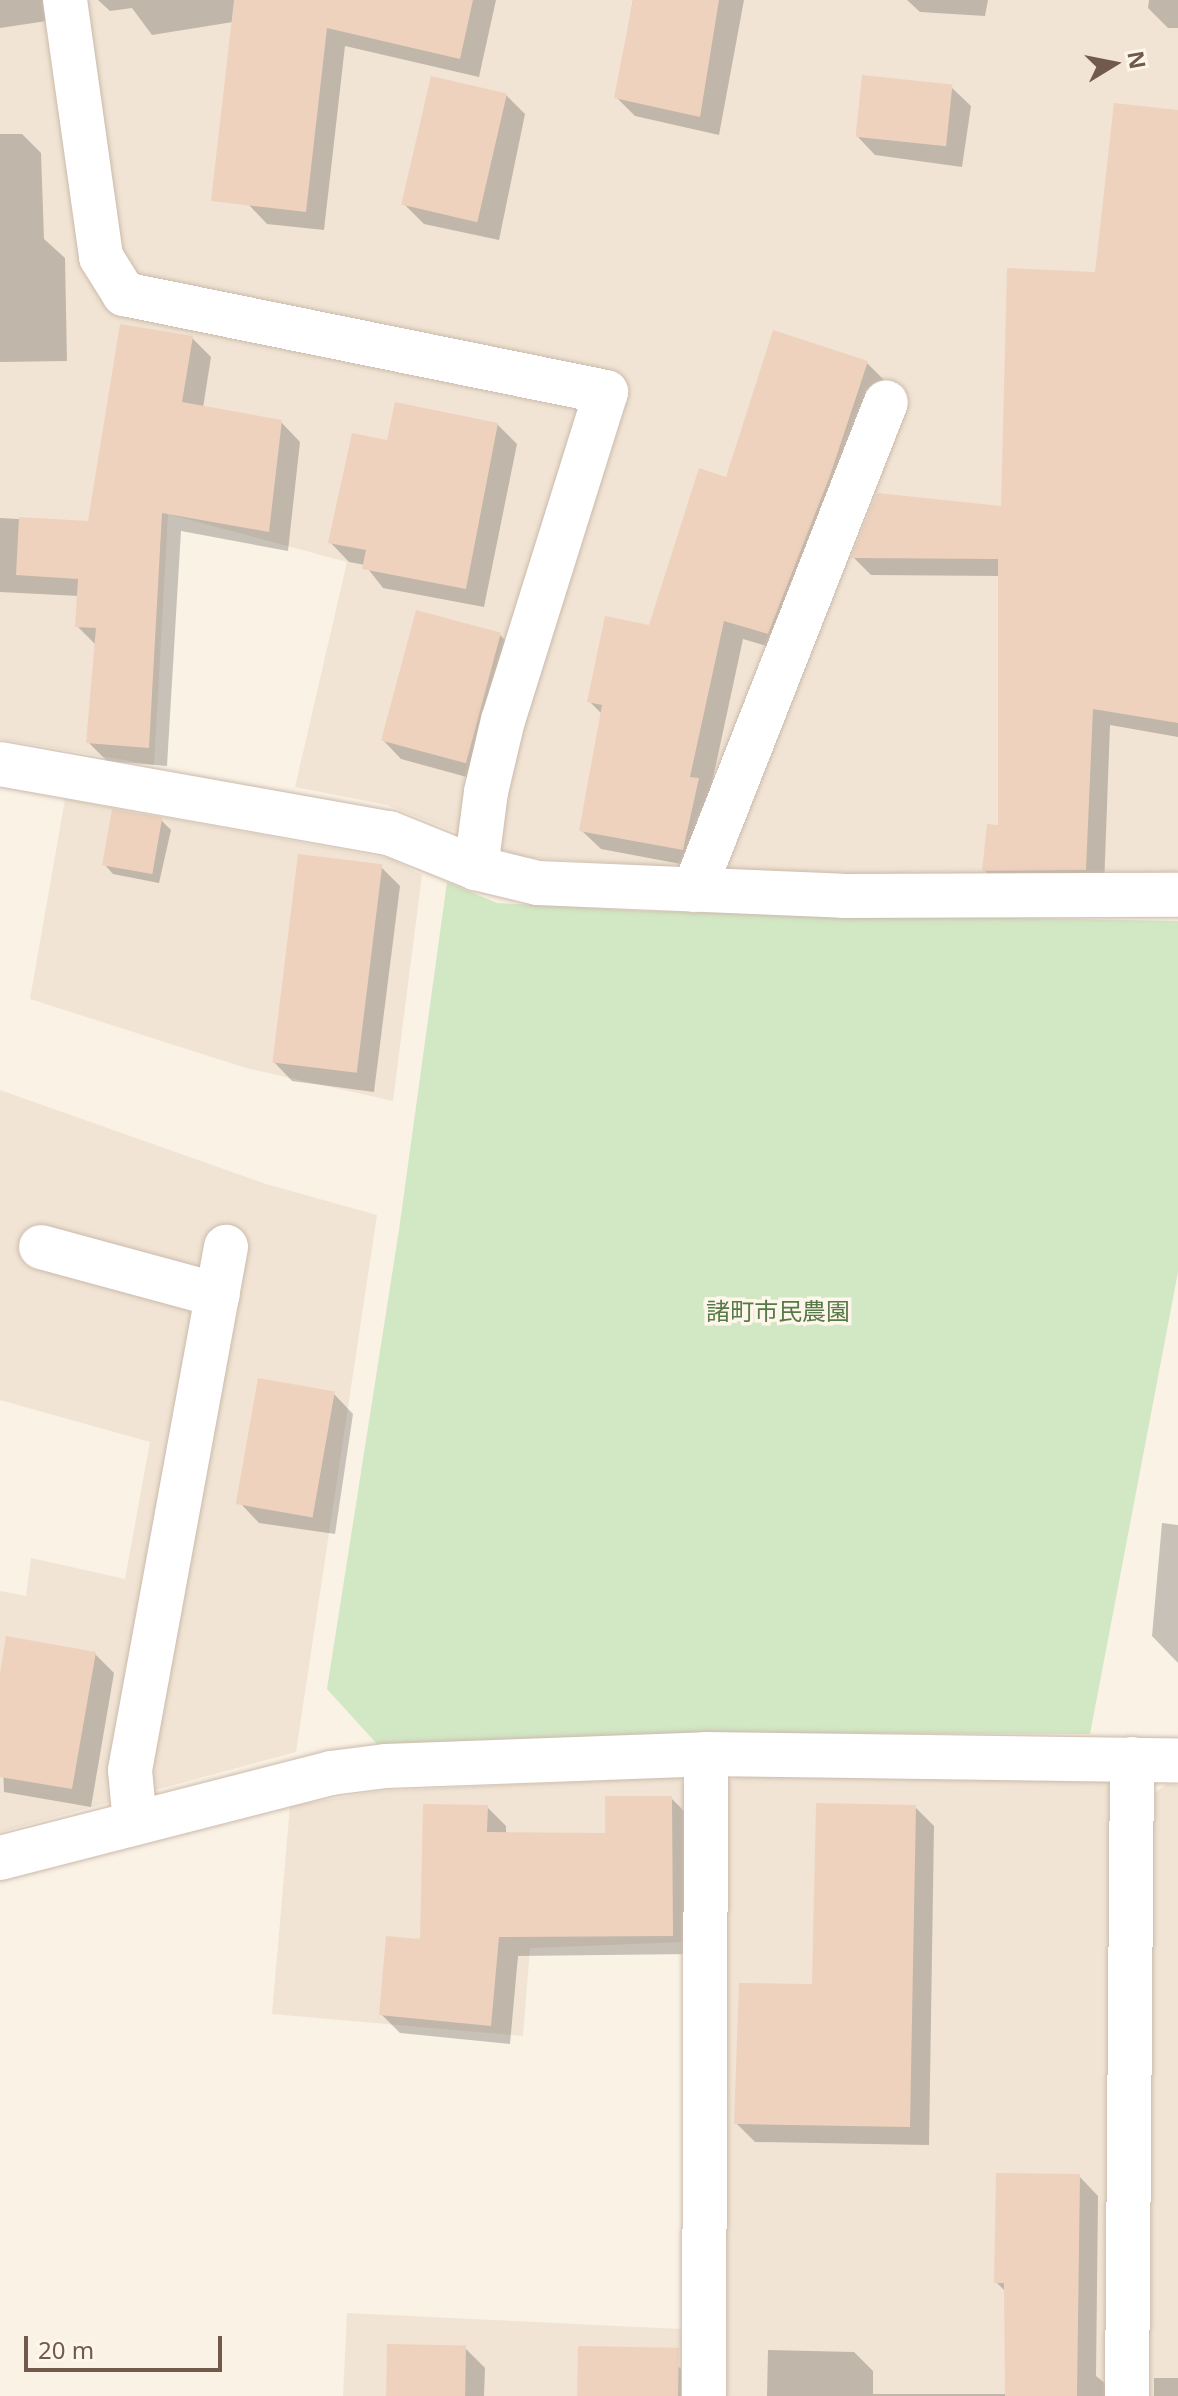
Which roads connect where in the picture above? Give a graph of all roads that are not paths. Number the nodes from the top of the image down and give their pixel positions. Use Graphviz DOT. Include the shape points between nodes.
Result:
graph roads {
  1 [pos="65,0"];
  2 [pos="886,402"];
  3 [pos="0,764"];
  4 [pos="476,868"];
  5 [pos="694,890"];
  6 [pos="1178,895"];
  7 [pos="41,1247"];
  8 [pos="226,1247"];
  9 [pos="218,1295"];
  10 [pos="706,1754"];
  11 [pos="1132,1759"];
  12 [pos="1178,1761"];
  13 [pos="135,1823"];
  14 [pos="0,1858"];
  15 [pos="704,2396"];
  16 [pos="1127,2396"];
  1 -- 4 [label="street" via="101,257 124,294 606,392 503,720"];
  2 -- 5 [label="street"];
  3 -- 4 [label="street" via="362,827 415,840"];
  4 -- 5 [label="street" via="538,883"];
  5 -- 6 [label="street"];
  7 -- 9 [label="street"];
  8 -- 9 [label="street"];
  9 -- 13 [label="street" via="130,1770"];
  10 -- 11 [label="street"];
  10 -- 13 [label="street" via="386,1766 331,1773"];
  10 -- 15 [label="street"];
  11 -- 12 [label="street"];
  11 -- 16 [label="street"];
  13 -- 14 [label="street"];
}
